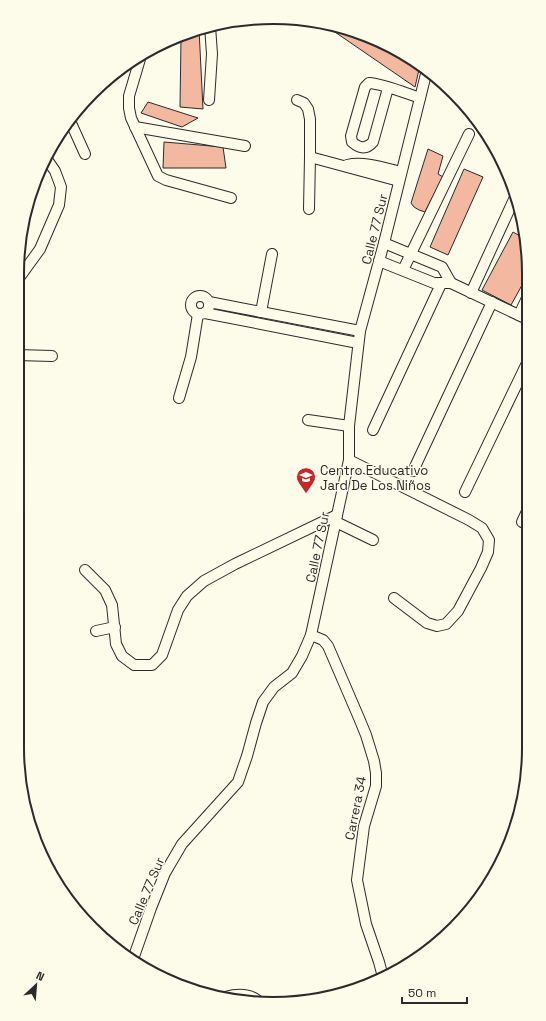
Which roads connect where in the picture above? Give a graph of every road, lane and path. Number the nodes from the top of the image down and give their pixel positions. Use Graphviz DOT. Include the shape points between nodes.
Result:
graph roads {
  1 [pos="210,32"];
  2 [pos="139,64"];
  3 [pos="426,76"];
  4 [pos="388,88"];
  5 [pos="420,98"];
  6 [pos="209,100"];
  7 [pos="297,100"];
  8 [pos="72,125"];
  9 [pos="135,127"];
  10 [pos="469,134"];
  11 [pos="245,146"];
  12 [pos="85,154"];
  13 [pos="310,157"];
  14 [pos="50,163"];
  15 [pos="400,177"];
  16 [pos="231,198"];
  17 [pos="512,203"];
  18 [pos="309,209"];
  19 [pos="384,243"];
  20 [pos="272,254"];
  21 [pos="411,254"];
  22 [pos="379,261"];
  23 [pos="402,270"];
  24 [pos="24,271"];
  25 [pos="446,284"];
  26 [pos="471,293"];
  27 [pos="208,302"];
  28 [pos="492,302"];
  29 [pos="261,312"];
  30 [pos="202,314"];
  31 [pos="522,317"];
  32 [pos="360,331"];
  33 [pos="358,343"];
  34 [pos="24,355"];
  35 [pos="52,356"];
  36 [pos="522,373"];
  37 [pos="179,398"];
  38 [pos="308,420"];
  39 [pos="349,426"];
  40 [pos="373,430"];
  41 [pos="349,460"];
  42 [pos="413,471"];
  43 [pos="465,492"];
  44 [pos="336,519"];
  45 [pos="373,540"];
  46 [pos="85,570"];
  47 [pos="394,598"];
  48 [pos="115,627"];
  49 [pos="96,631"];
  50 [pos="311,635"];
  51 [pos="135,955"];
  52 [pos="382,972"];
  53 [pos="238,995"];
  54 [pos="248,995"];
  1 -- 6 [label="street" via="212,54"];
  2 -- 9 [label="street" via="129,96 129,108"];
  3 -- 5 [label="street, Calle 77 Sur"];
  4 -- 4 [label="street" via="375,83 369,83 365,87 351,136 352,142 357,146 370,147 373,142"];
  4 -- 5 [label="street"];
  5 -- 15 [label="street, Calle 77 Sur"];
  7 -- 13 [label="street" via="304,103 308,109"];
  8 -- 12 [label="street"];
  9 -- 11 [label="street"];
  9 -- 16 [label="street" via="158,176"];
  10 -- 21 [label="street"];
  13 -- 15 [label="street" via="343,166 370,164"];
  13 -- 18 [label="street"];
  14 -- 24 [label="street" via="61,187 59,205 40,249"];
  15 -- 19 [label="street, Calle 77 Sur"];
  17 -- 26 [label="street"];
  19 -- 21 [label="street"];
  19 -- 22 [label="street, Calle 77 Sur"];
  20 -- 29 [label="street"];
  21 -- 23 [label="street"];
  21 -- 25 [label="street" via="442,267"];
  22 -- 23 [label="street"];
  22 -- 32 [label="street, Calle 77 Sur"];
  23 -- 25 [label="street" via="434,283"];
  25 -- 26 [label="street"];
  25 -- 40 [label="street"];
  26 -- 28 [label="street"];
  27 -- 29 [label="street"];
  27 -- 30 [label="street" via="208,310"];
  27 -- 30 [label="street" via="202,296 193,300 191,308 194,312"];
  28 -- 31 [label="street"];
  28 -- 42 [label="street"];
  29 -- 32 [label="street"];
  30 -- 33 [label="street"];
  30 -- 37 [label="street"];
  32 -- 33 [label="street, Calle 77 Sur"];
  33 -- 39 [label="street, Calle 77 Sur"];
  34 -- 35 [label="street"];
  36 -- 43 [label="street"];
  38 -- 39 [label="street"];
  39 -- 41 [label="street, Calle 77 Sur"];
  41 -- 44 [label="street, Calle 77 Sur"];
  41 -- 47 [label="street" via="469,520 482,528 489,540 488,552 481,568 458,611 446,624 437,626 427,623"];
  44 -- 45 [label="street"];
  44 -- 48 [label="street" via="235,564 204,582 187,596 178,610 162,655 152,665 134,665 122,656 116,644"];
  44 -- 50 [label="street, Calle 77 Sur"];
  46 -- 48 [label="street" via="105,590 112,605"];
  48 -- 49 [label="street"];
  50 -- 51 [label="street, Calle 77 Sur" via="292,673 274,687 263,702 238,782 182,844 165,873"];
  50 -- 52 [label="street, Carrera 34" via="323,640 328,646 362,724 374,761 376,786 364,826 357,880 366,924"];
  53 -- 54 [label="street"];
}
